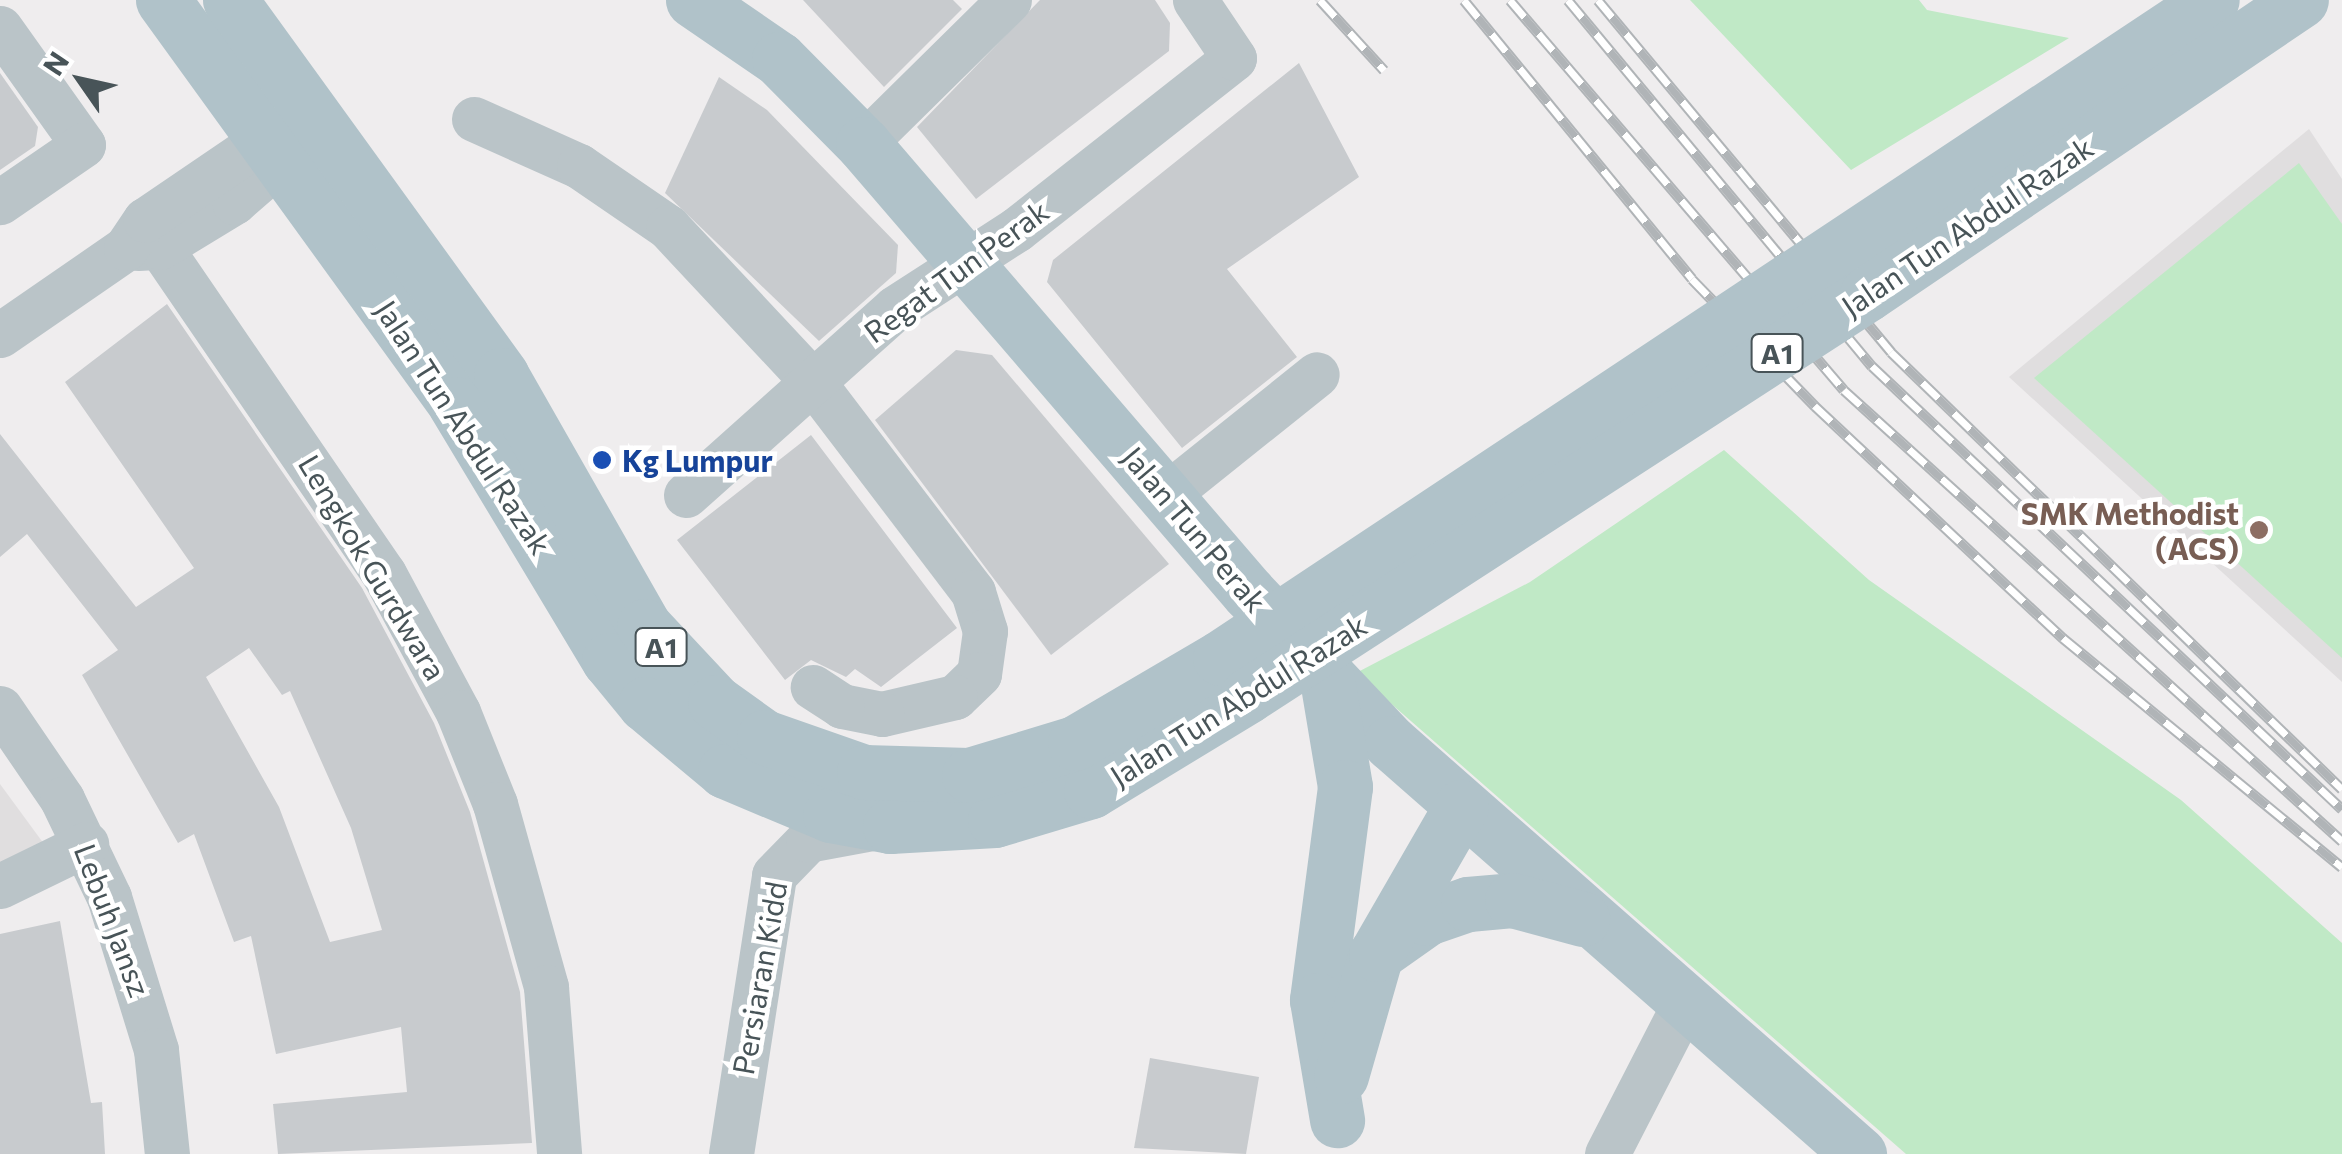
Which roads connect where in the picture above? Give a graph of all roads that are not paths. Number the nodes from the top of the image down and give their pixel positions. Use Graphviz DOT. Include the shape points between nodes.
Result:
graph roads {
  1 [pos="163,0"];
  2 [pos="230,0"];
  3 [pos="693,0"];
  4 [pos="1010,0"];
  5 [pos="1195,0"];
  6 [pos="2212,0"];
  7 [pos="2300,0"];
  8 [pos="0,28"];
  9 [pos="474,119"];
  10 [pos="319,121"];
  11 [pos="863,144"];
  12 [pos="274,152"];
  13 [pos="0,202"];
  14 [pos="143,248"];
  15 [pos="968,260"];
  16 [pos="0,335"];
  17 [pos="1317,374"];
  18 [pos="813,382"];
  19 [pos="686,495"];
  20 [pos="1166,495"];
  21 [pos="1234,677"];
  22 [pos="1327,679"];
  23 [pos="813,687"];
  24 [pos="0,708"];
  25 [pos="1461,807"];
  26 [pos="890,826"];
  27 [pos="86,844"];
  28 [pos="0,886"];
  29 [pos="1595,924"];
  30 [pos="1376,954"];
  31 [pos="1685,1002"];
  32 [pos="1335,1137"];
  33 [pos="167,1154"];
  34 [pos="558,1154"];
  35 [pos="731,1154"];
  36 [pos="1608,1154"];
  37 [pos="1859,1154"];
  1 -- 12 [label="main road, Jalan Tun Abdul Razak / A1"];
  2 -- 10 [label="main road, Jalan Tun Abdul Razak / A1"];
  3 -- 11 [label="main road, Jalan Tun Perak" via="779,59"];
  4 -- 11 [label="street"];
  5 -- 15 [label="street, Regat Tun Perak" via="1234,58"];
  6 -- 21 [label="main road, Jalan Tun Abdul Razak / A1, bridge"];
  7 -- 21 [label="main road, Jalan Tun Abdul Razak / A1, bridge" via="1868,294"];
  8 -- 13 [label="street" via="83,145"];
  9 -- 18 [label="street" via="627,193"];
  10 -- 12 [label="street"];
  10 -- 21 [label="main road, Jalan Tun Abdul Razak / A1" via="501,375 644,626 714,702 764,737 864,772 969,774 1075,743"];
  11 -- 15 [label="main road, Jalan Tun Perak"];
  12 -- 14 [label="street"];
  12 -- 26 [label="main road, Jalan Tun Abdul Razak / A1" via="455,404 644,704 725,771 776,797"];
  14 -- 16 [label="street"];
  14 -- 34 [label="street, Lengkok Gurdwara" via="384,574 458,712 495,804 546,986"];
  15 -- 18 [label="street, Regat Tun Perak"];
  15 -- 20 [label="main road, Jalan Tun Perak"];
  17 -- 20 [label="street"];
  18 -- 19 [label="street, Regat Tun Perak"];
  18 -- 23 [label="street" via="973,592 986,631 979,674 921,710 842,706"];
  20 -- 22 [label="main road, Jalan Tun Perak"];
  21 -- 26 [label="main road, Jalan Tun Abdul Razak / A1" via="1061,802 995,820"];
  22 -- 25 [label="main road, Jalan Tun Perak"];
  22 -- 32 [label="main road" via="1345,787 1317,1000"];
  24 -- 27 [label="street, Lebuh Jansz"];
  25 -- 29 [label="main road, Jalan Tun Perak"];
  25 -- 30 [label="main road"];
  26 -- 35 [label="street, Persiaran Kidd" via="808,840 779,864"];
  27 -- 28 [label="street"];
  27 -- 33 [label="street, Lebuh Jansz" via="140,985"];
  29 -- 30 [label="main road" via="1555,907 1468,904"];
  29 -- 31 [label="main road, Jalan Tun Perak"];
  30 -- 32 [label="main road" via="1344,1052"];
  31 -- 36 [label="street"];
  31 -- 37 [label="main road, Jalan Tun Perak"];
}
